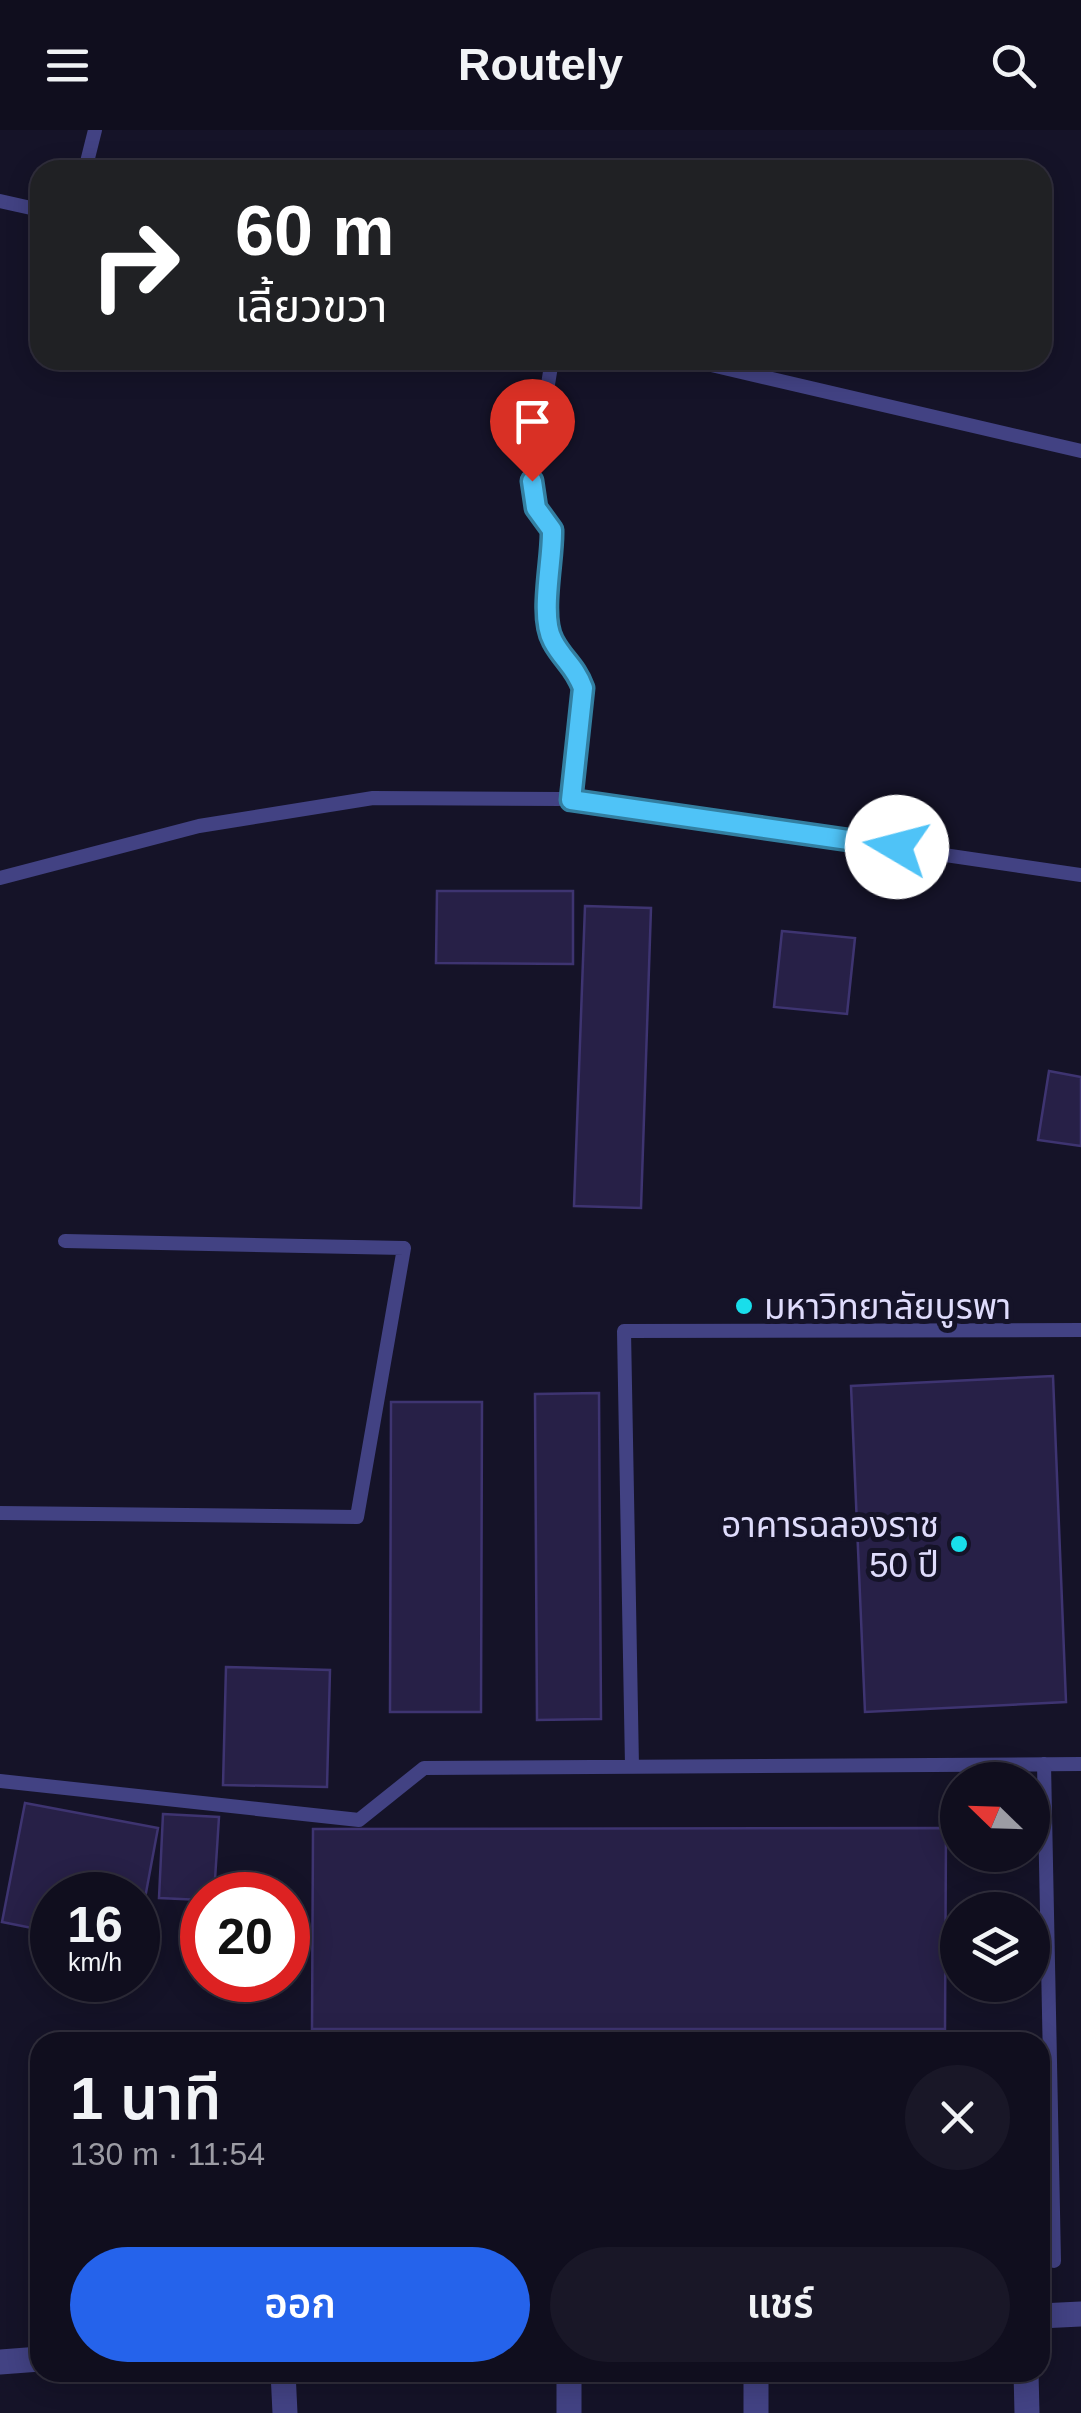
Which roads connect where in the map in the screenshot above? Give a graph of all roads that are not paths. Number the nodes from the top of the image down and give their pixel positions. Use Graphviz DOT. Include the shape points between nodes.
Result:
graph roads {
  1 [pos="95,130"];
  2 [pos="88,160"];
  3 [pos="0,202"];
  4 [pos="30,208"];
  5 [pos="550,370"];
  6 [pos="733,370"];
  7 [pos="1081,451"];
  8 [pos="571,800"];
  9 [pos="1081,875"];
  10 [pos="0,878"];
  11 [pos="65,1240"];
  12 [pos="1081,1330"];
  13 [pos="0,1513"];
  14 [pos="1050,1764"];
  15 [pos="1081,1764"];
  16 [pos="940,1765"];
  17 [pos="632,1766"];
  18 [pos="0,1780"];
  19 [pos="1046,1872"];
  20 [pos="1049,2032"];
  21 [pos="1050,2062"];
  22 [pos="1054,2260"];
  23 [pos="1081,2314"];
  24 [pos="1050,2316"];
  25 [pos="30,2359"];
  26 [pos="0,2362"];
  27 [pos="283,2382"];
  28 [pos="569,2382"];
  29 [pos="756,2382"];
  30 [pos="1026,2382"];
  31 [pos="285,2413"];
  32 [pos="569,2413"];
  33 [pos="756,2413"];
  34 [pos="1027,2413"];
  1 -- 2 [label="lane"];
  3 -- 4 [label="lane"];
  5 -- 8 [label="lane" via="532,481 536,508 552,530 552,640 583,688"];
  6 -- 7 [label="lane"];
  8 -- 9 [label="lane"];
  8 -- 10 [label="lane" via="373,798 199,826"];
  11 -- 13 [label="lane" via="404,1248 357,1517"];
  12 -- 17 [label="lane" via="624,1331"];
  14 -- 15 [label="lane"];
  16 -- 17 [label="lane"];
  17 -- 18 [label="lane" via="424,1768 358,1820"];
  19 -- 20 [label="lane"];
  21 -- 22 [label="lane"];
  23 -- 24 [label="street"];
  25 -- 26 [label="street"];
  27 -- 31 [label="street"];
  28 -- 32 [label="street"];
  29 -- 33 [label="street"];
  30 -- 34 [label="street"];
}
